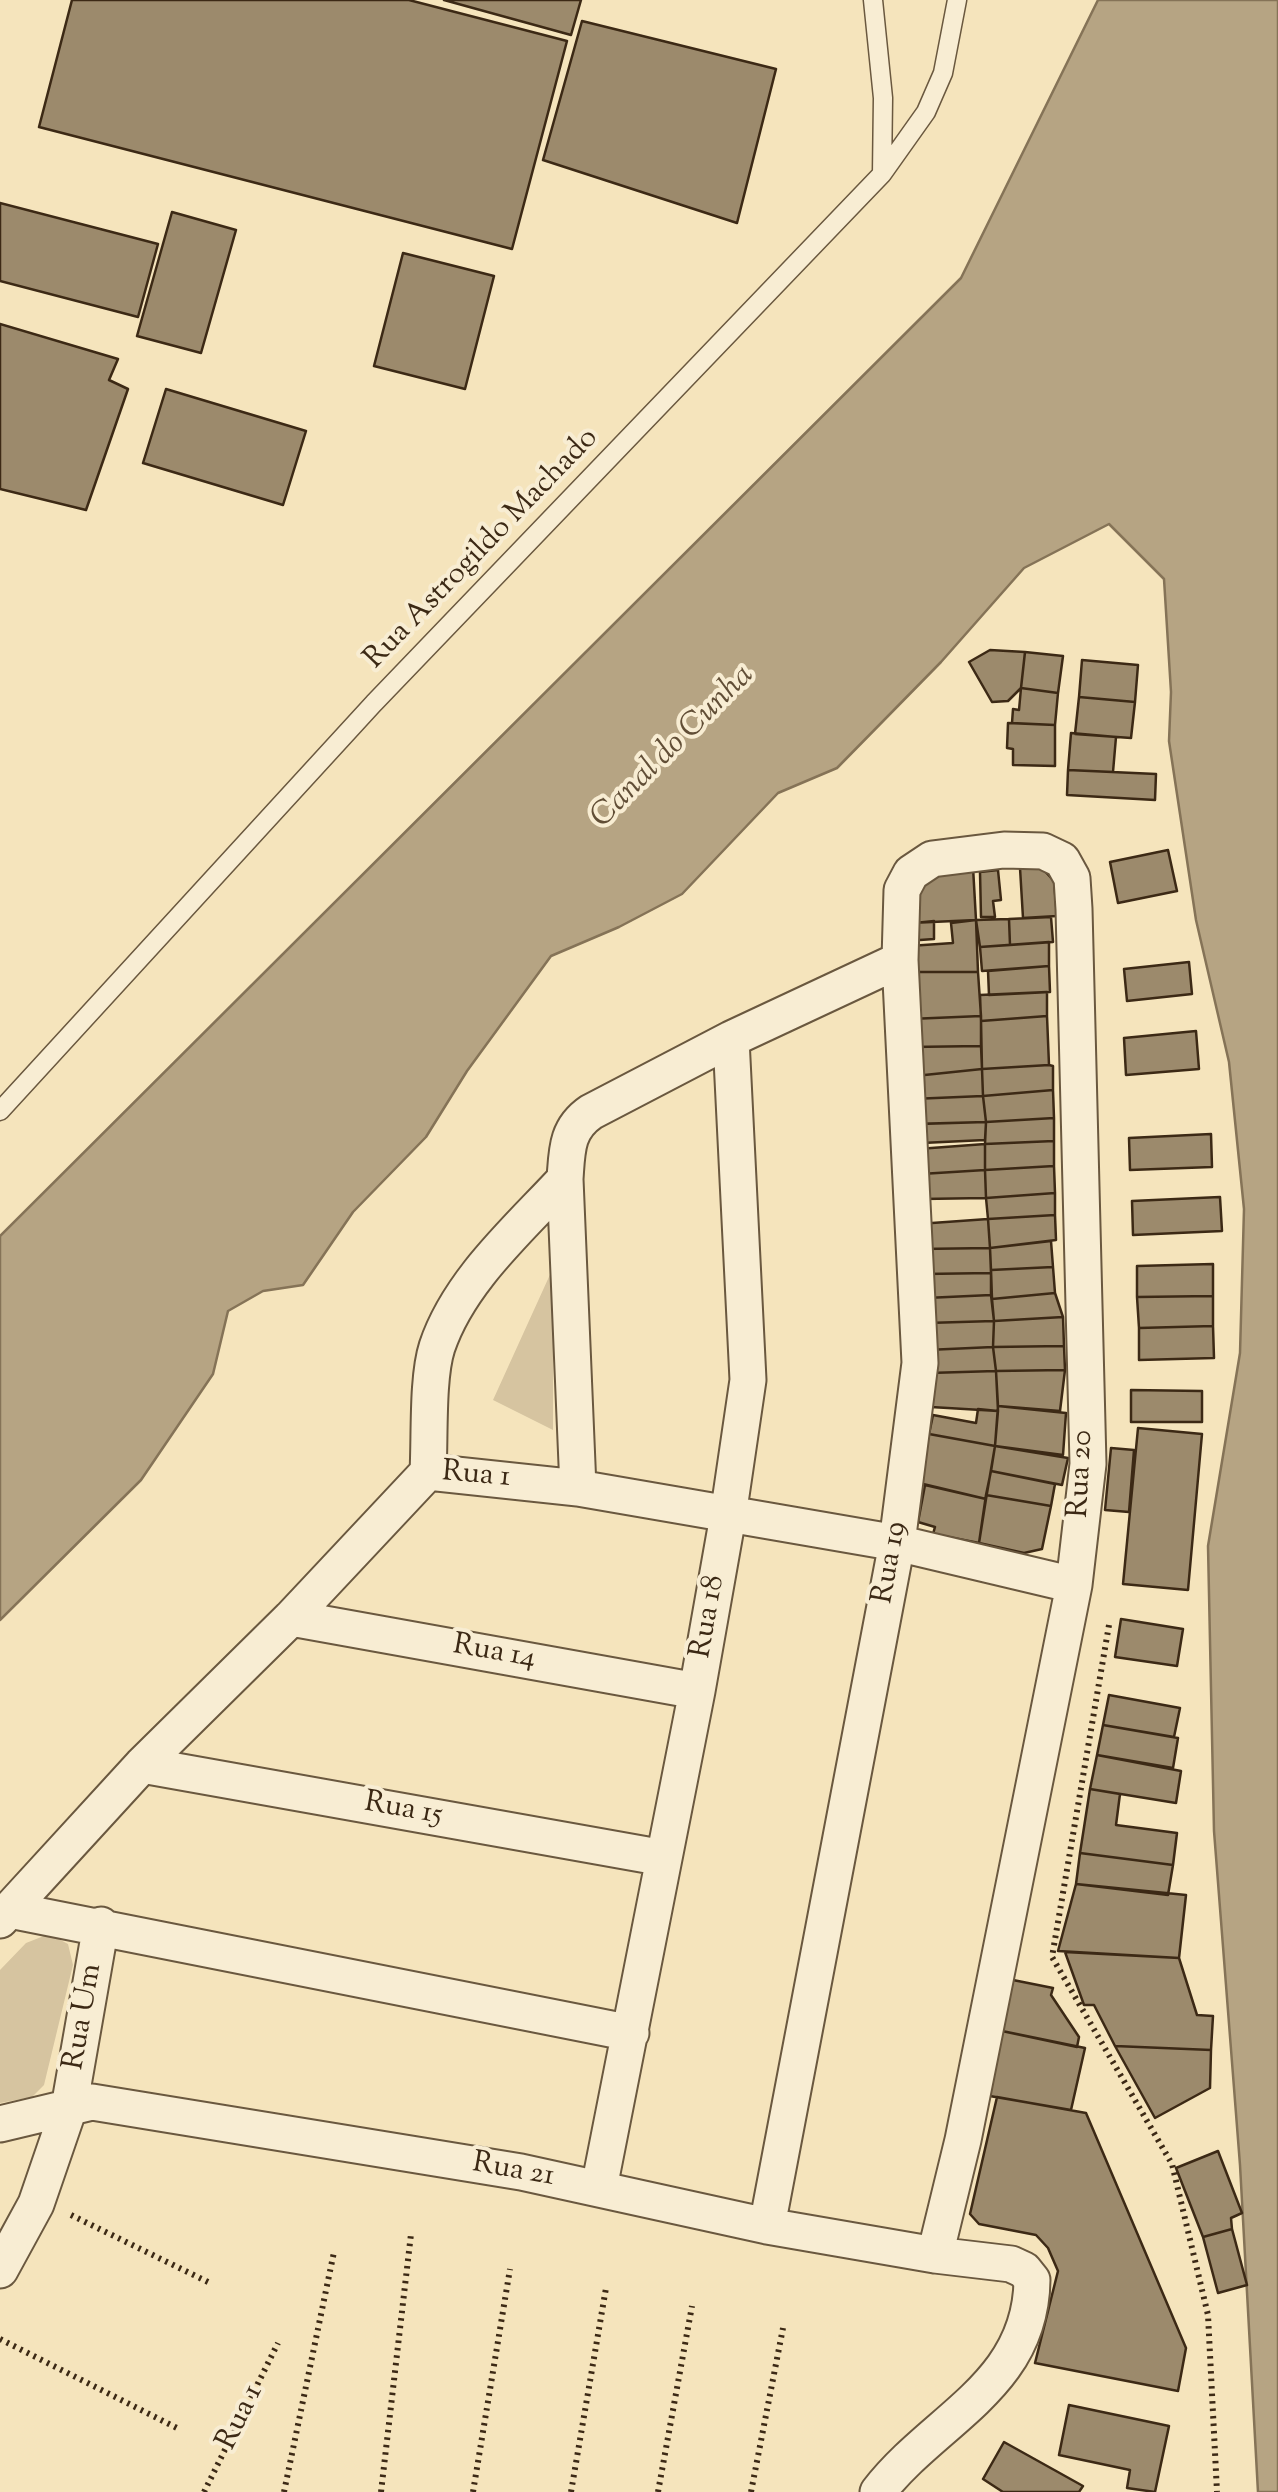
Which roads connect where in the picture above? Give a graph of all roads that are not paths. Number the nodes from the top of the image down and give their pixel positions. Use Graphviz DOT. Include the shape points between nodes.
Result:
graph roads {
  1 [pos="873,0"];
  2 [pos="956,0"];
  3 [pos="882,174"];
  4 [pos="902,890"];
  5 [pos="900,960"];
  6 [pos="731,1039"];
  7 [pos="0,1112"];
  8 [pos="565,1180"];
  9 [pos="428,1472"];
  10 [pos="578,1488"];
  11 [pos="728,1516"];
  12 [pos="897,1543"];
  13 [pos="1074,1586"];
  14 [pos="291,1618"];
  15 [pos="697,1691"];
  16 [pos="142,1765"];
  17 [pos="664,1858"];
  18 [pos="5,1915"];
  19 [pos="101,1926"];
  20 [pos="631,2034"];
  21 [pos="69,2108"];
  22 [pos="0,2124"];
  23 [pos="598,2188"];
  24 [pos="766,2226"];
  25 [pos="936,2255"];
  26 [pos="0,2270"];
  27 [pos="878,2492"];
  1 -- 3 [label="lane"];
  2 -- 3 [label="lane, Rua Astrogildo Machado" via="943,73 926,112"];
  3 -- 7 [label="lane, Rua Astrogildo Machado" via="374,703"];
  4 -- 5 [label="street, Rua 19"];
  4 -- 13 [label="street, Rua 20" via="911,873 932,859 1004,850 1042,851 1062,860 1072,878 1088,1464"];
  5 -- 6 [label="street"];
  5 -- 12 [label="street, Rua 19" via="920,1363"];
  6 -- 8 [label="street" via="580,1119 568,1139"];
  6 -- 11 [label="street, Rua 18" via="748,1380"];
  8 -- 9 [label="street" via="474,1280 449,1321 436,1350"];
  8 -- 10 [label="street"];
  9 -- 10 [label="street, Rua 1"];
  9 -- 14 [label="street, Rua 1"];
  10 -- 11 [label="street, Rua 1"];
  11 -- 12 [label="street, Rua 1"];
  11 -- 15 [label="street, Rua 18"];
  12 -- 13 [label="street, Rua 1"];
  12 -- 24 [label="street, Rua 19"];
  13 -- 25 [label="street, Rua 20"];
  14 -- 15 [label="street, Rua 14"];
  14 -- 16 [label="street, Rua 1"];
  15 -- 17 [label="street, Rua 18"];
  16 -- 17 [label="street, Rua 15"];
  16 -- 18 [label="street, Rua 1"];
  17 -- 20 [label="street, Rua 18"];
  18 -- 19 [label="street"];
  19 -- 20 [label="street"];
  19 -- 21 [label="street, Rua Um"];
  20 -- 23 [label="street, Rua 18"];
  21 -- 22 [label="street, Rua 21"];
  21 -- 23 [label="street, Rua 21" via="92,2102"];
  21 -- 26 [label="street, Rua Um" via="36,2204"];
  23 -- 24 [label="street, Rua 21"];
  24 -- 25 [label="street, Rua 21"];
  25 -- 27 [label="street, Rua 21" via="1024,2270 1032,2280 1032,2304 997,2378"];
}
